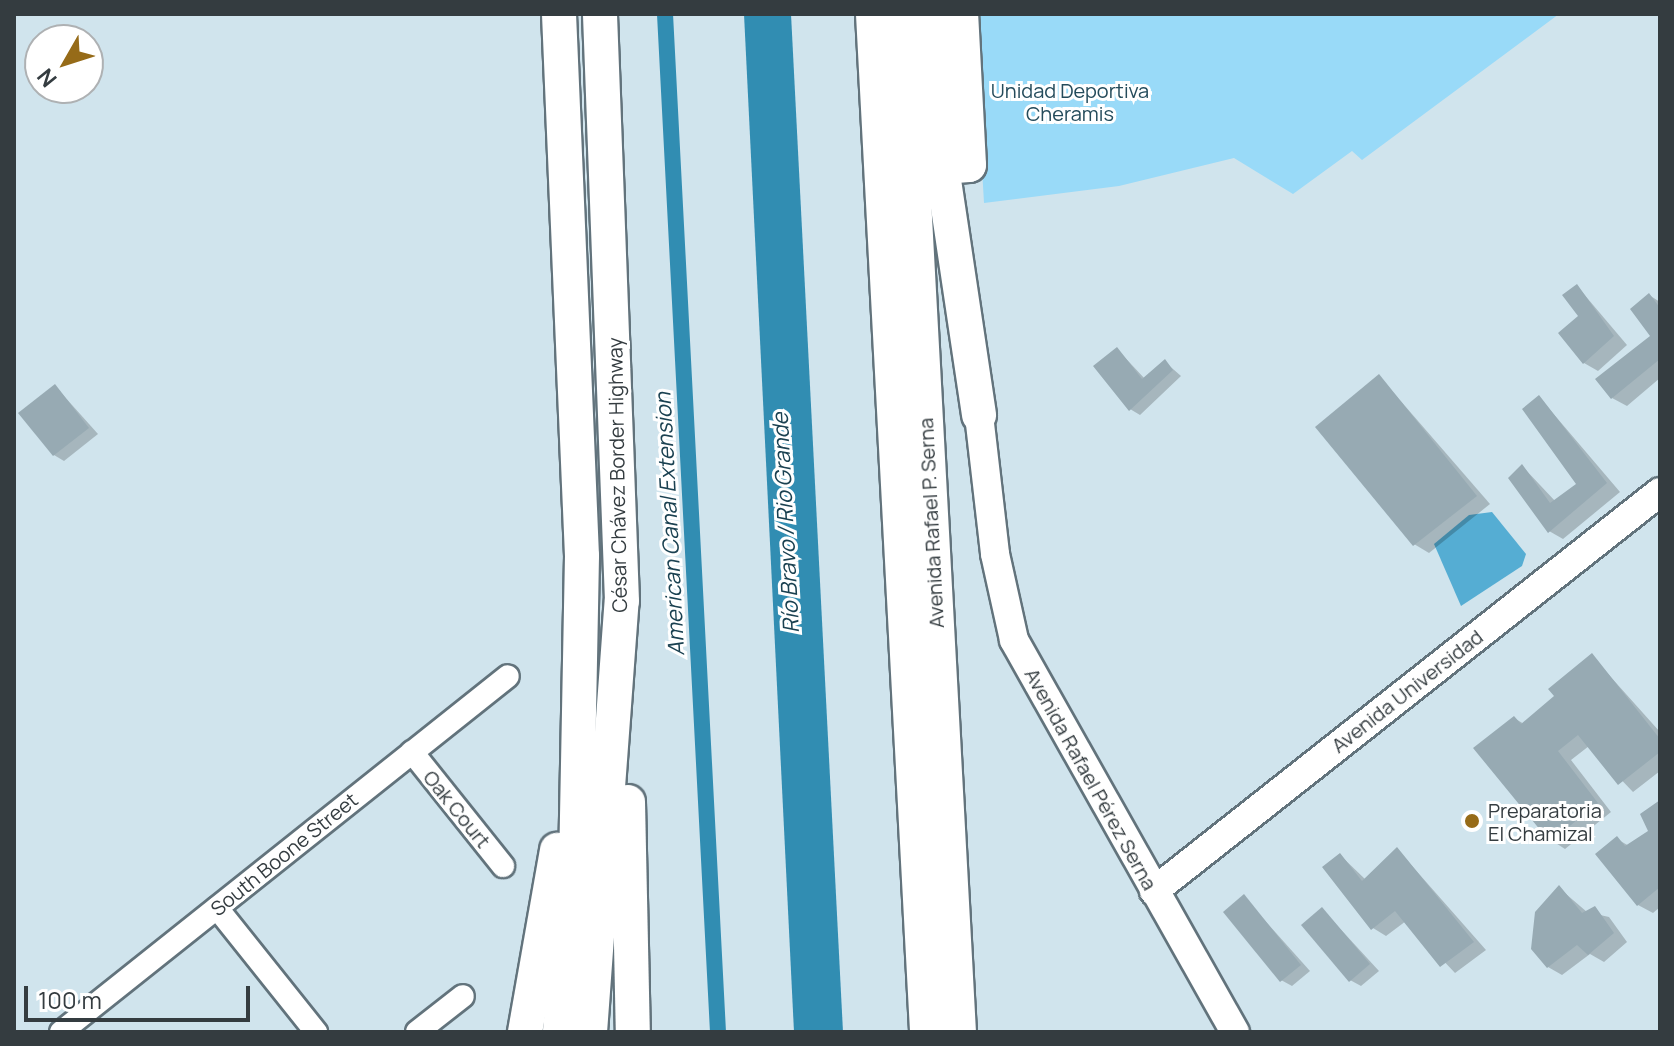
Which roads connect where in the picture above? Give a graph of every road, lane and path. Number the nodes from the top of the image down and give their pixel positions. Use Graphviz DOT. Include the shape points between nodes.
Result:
graph roads {
  1 [pos="559,14"];
  2 [pos="600,14"];
  3 [pos="873,14"];
  4 [pos="904,14"];
  5 [pos="936,14"];
  6 [pos="961,14"];
  7 [pos="942,167"];
  8 [pos="979,415"];
  9 [pos="1660,492"];
  10 [pos="622,601"];
  11 [pos="508,676"];
  12 [pos="582,708"];
  13 [pos="412,752"];
  14 [pos="503,866"];
  15 [pos="1154,891"];
  16 [pos="217,908"];
  17 [pos="463,996"];
  18 [pos="61,1032"];
  19 [pos="316,1032"];
  20 [pos="417,1032"];
  21 [pos="525,1032"];
  22 [pos="560,1032"];
  23 [pos="590,1032"];
  24 [pos="633,1032"];
  25 [pos="927,1032"];
  26 [pos="959,1032"];
  27 [pos="1235,1032"];
  1 -- 12 [label="highway, César Chávez Border Highway" via="578,400"];
  2 -- 10 [label="highway, César Chávez Border Highway"];
  3 -- 25 [label="highway, Avenida Rafael P. Serna"];
  4 -- 26 [label="highway, Avenida Rafael P. Serna"];
  5 -- 7 [label="highway"];
  6 -- 7 [label="highway" via="969,165"];
  7 -- 8 [label="highway"];
  8 -- 15 [label="main road, Avenida Rafael Pérez Serna" via="995,554 1014,640"];
  9 -- 15 [label="main road, Avenida Universidad"];
  10 -- 23 [label="highway, César Chávez Border Highway"];
  10 -- 24 [label="highway"];
  11 -- 13 [label="street, South Boone Street"];
  12 -- 21 [label="highway"];
  12 -- 22 [label="highway, César Chávez Border Highway"];
  13 -- 14 [label="street, Oak Court"];
  13 -- 16 [label="street, South Boone Street"];
  15 -- 27 [label="main road, Avenida Rafael Pérez Serna"];
  16 -- 18 [label="street, South Boone Street"];
  16 -- 19 [label="street"];
  17 -- 20 [label="street"];
}
